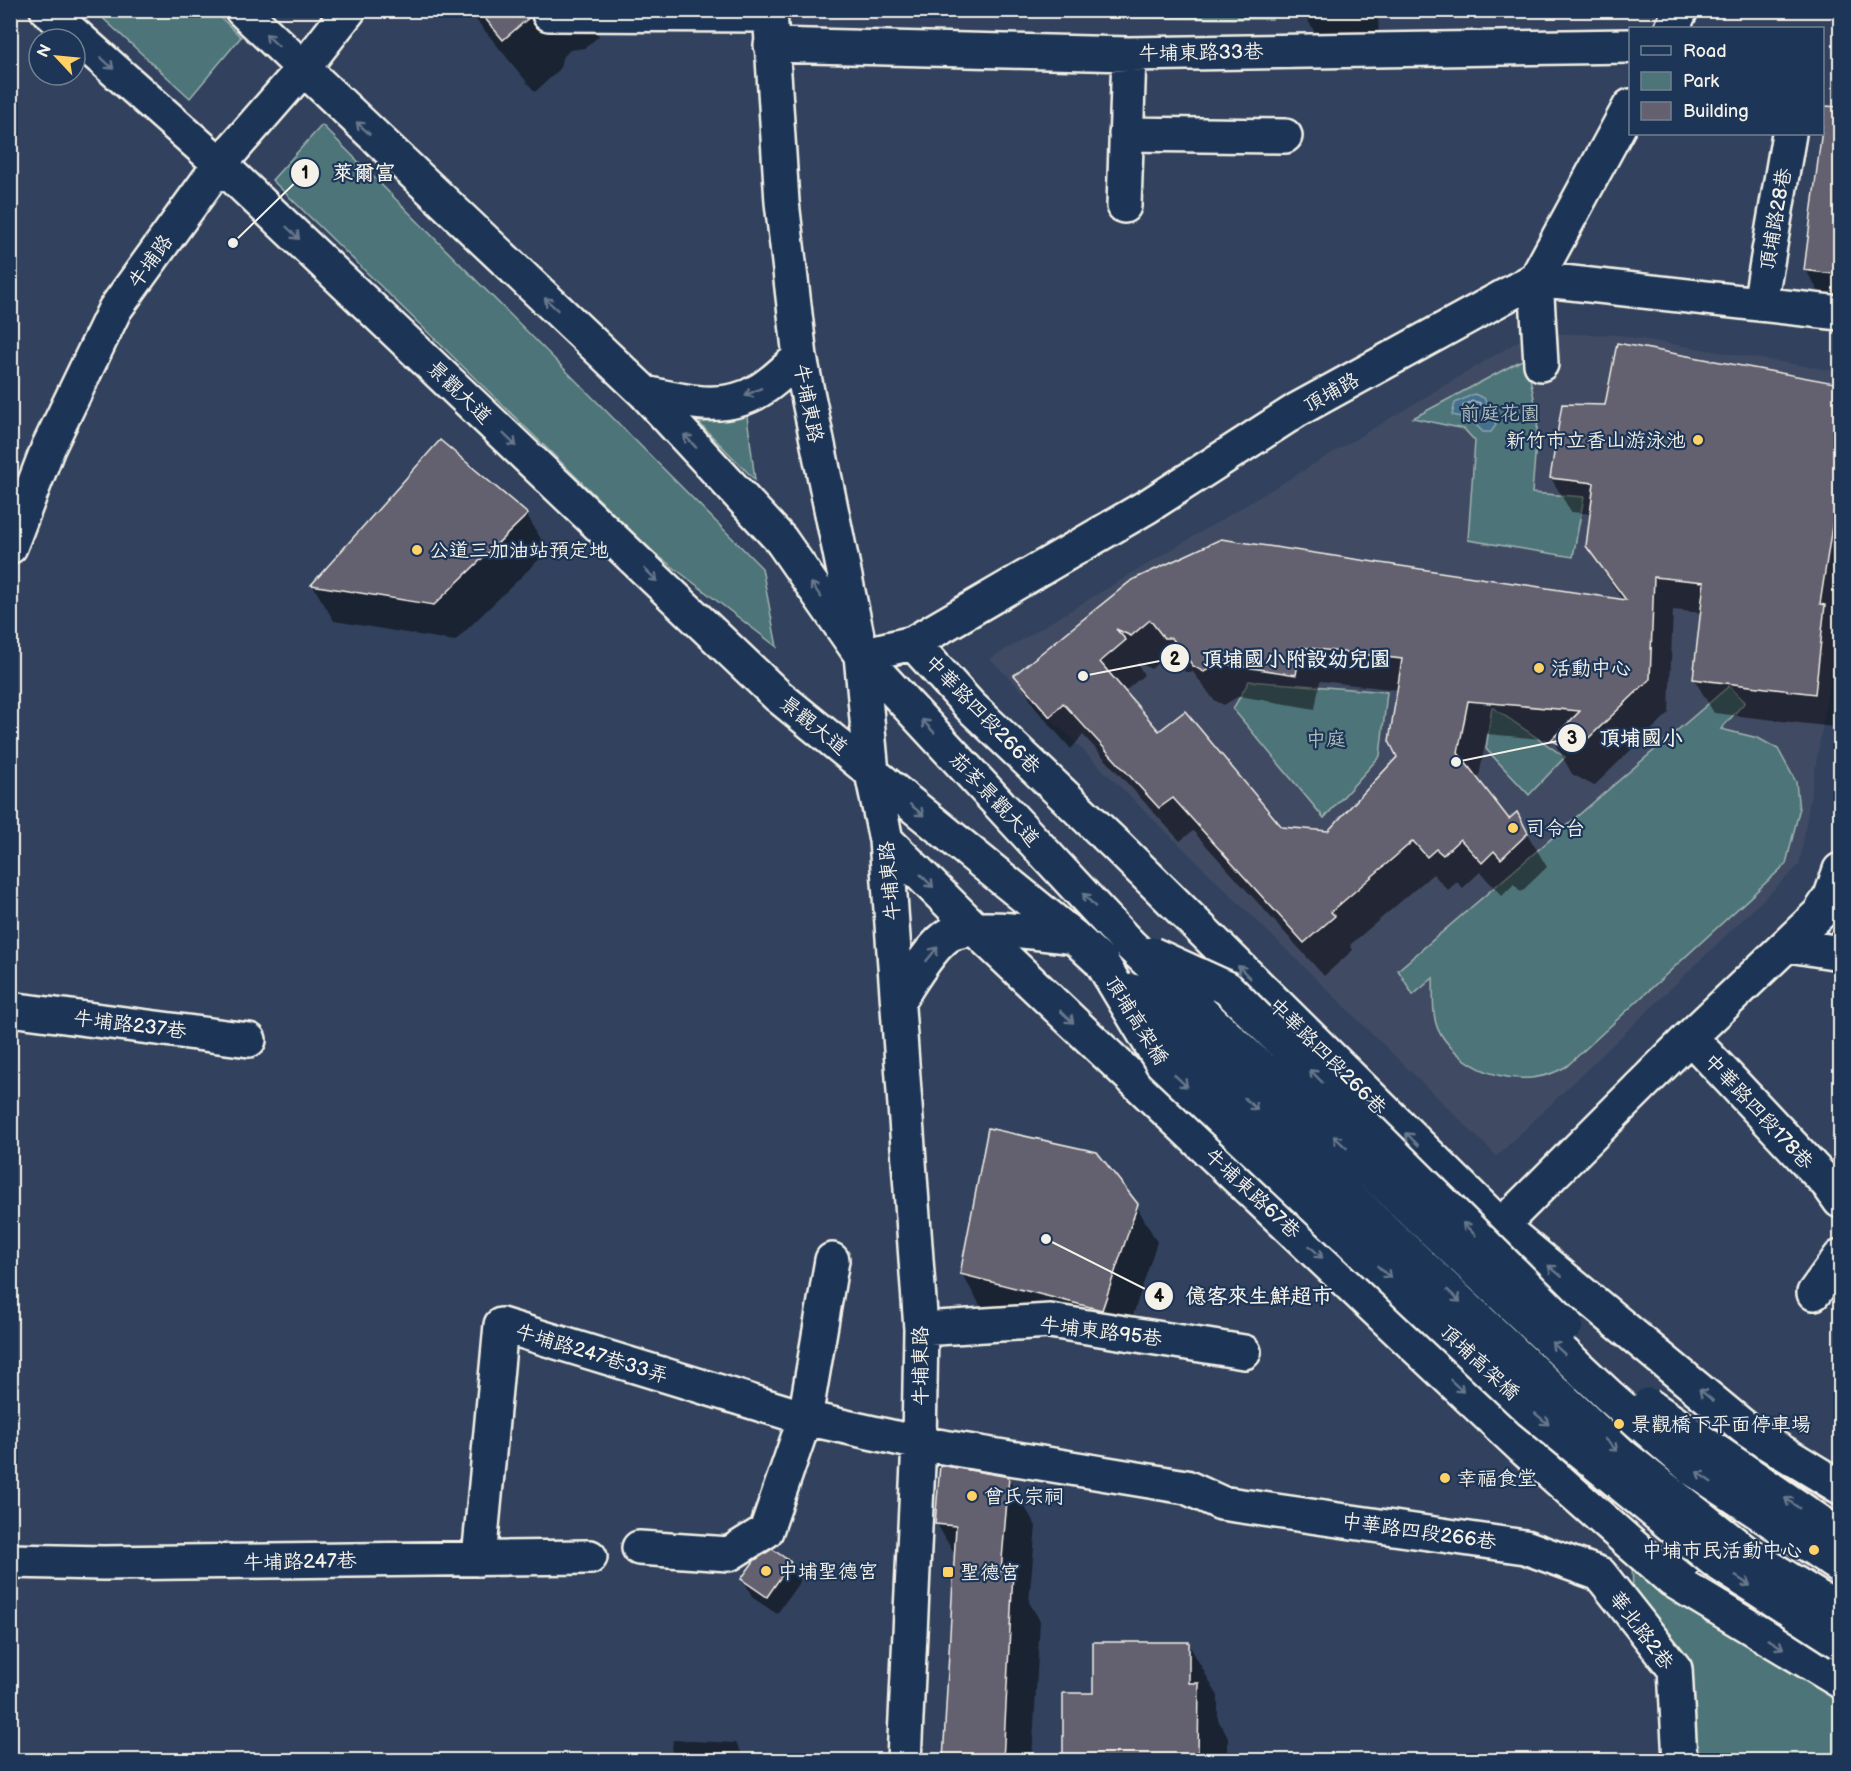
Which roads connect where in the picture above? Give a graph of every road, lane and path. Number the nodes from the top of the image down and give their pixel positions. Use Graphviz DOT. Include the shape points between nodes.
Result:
graph roads {
  1 [pos="47,10"];
  2 [pos="242,10"];
  3 [pos="349,10"];
  4 [pos="1682,10"];
  5 [pos="549,14"];
  6 [pos="770,24"];
  7 [pos="1673,27"];
  8 [pos="1629,46"];
  9 [pos="1129,54"];
  10 [pos="302,70"];
  11 [pos="1629,108"];
  12 [pos="1126,134"];
  13 [pos="1790,135"];
  14 [pos="1285,136"];
  15 [pos="220,164"];
  16 [pos="1124,206"];
  17 [pos="1536,279"];
  18 [pos="1760,304"];
  19 [pos="1840,313"];
  20 [pos="800,357"];
  21 [pos="1541,364"];
  22 [pos="645,393"];
  23 [pos="11,545"];
  24 [pos="913,643"];
  25 [pos="861,655"];
  26 [pos="873,773"];
  27 [pos="886,840"];
  28 [pos="1840,870"];
  29 [pos="976,930"];
  30 [pos="1074,937"];
  31 [pos="1128,943"];
  32 [pos="1789,945"];
  33 [pos="1840,953"];
  34 [pos="1102,963"];
  35 [pos="898,1001"];
  36 [pos="10,1009"];
  37 [pos="1690,1037"];
  38 [pos="249,1040"];
  39 [pos="1836,1186"];
  40 [pos="1501,1226"];
  41 [pos="1840,1257"];
  42 [pos="832,1260"];
  43 [pos="1814,1293"];
  44 [pos="921,1329"];
  45 [pos="1244,1352"];
  46 [pos="805,1418"];
  47 [pos="919,1443"];
  48 [pos="1767,1443"];
  49 [pos="1840,1487"];
  50 [pos="1840,1536"];
  51 [pos="1625,1539"];
  52 [pos="639,1548"];
  53 [pos="590,1557"];
  54 [pos="479,1559"];
  55 [pos="10,1561"];
  56 [pos="1840,1566"];
  57 [pos="1600,1574"];
  58 [pos="1672,1580"];
  59 [pos="1840,1611"];
  60 [pos="1840,1642"];
  61 [pos="1840,1681"];
  62 [pos="904,1761"];
  63 [pos="1680,1761"];
  1 -- 15 [label="street, 景觀大道, one-way"];
  10 -- 2 [label="street, one-way"];
  3 -- 10 [label="street, 牛埔路"];
  4 -- 7 [label="street"];
  5 -- 6 [label="street, 牛埔東路33巷"];
  6 -- 9 [label="street, 牛埔東路33巷"];
  6 -- 20 [label="street, 牛埔東路" via="782,202"];
  8 -- 9 [label="street, 牛埔東路33巷"];
  9 -- 12 [label="street"];
  10 -- 15 [label="street, 牛埔路"];
  22 -- 10 [label="street, one-way"];
  11 -- 17 [label="street"];
  12 -- 14 [label="street"];
  12 -- 16 [label="street"];
  13 -- 18 [label="street, 頂埔路28巷"];
  15 -- 23 [label="street, 牛埔路" via="115,309 48,448"];
  15 -- 26 [label="street, 景觀大道, one-way" via="778,696"];
  17 -- 18 [label="street"];
  17 -- 21 [label="street"];
  17 -- 24 [label="street, 頂埔路" via="1298,410 1148,506"];
  18 -- 19 [label="street"];
  20 -- 22 [label="street, one-way" via="759,391 726,403 694,404"];
  20 -- 25 [label="street, 牛埔東路"];
  25 -- 22 [label="street, one-way" via="781,540"];
  24 -- 25 [label="street, 頂埔路"];
  40 -- 24 [label="street, 中華路四段266巷, one-way" via="970,706"];
  25 -- 26 [label="street, 牛埔東路"];
  31 -- 25 [label="street, 茄苳景觀大道, one-way"];
  26 -- 27 [label="street, 牛埔東路"];
  26 -- 30 [label="street, one-way"];
  27 -- 29 [label="street, 牛埔東路67巷, one-way"];
  27 -- 35 [label="street, 牛埔東路"];
  28 -- 32 [label="street" via="1831,896 1819,914"];
  29 -- 30 [label="street"];
  35 -- 29 [label="street, one-way" via="933,950 953,933"];
  29 -- 51 [label="street, 牛埔東路67巷, one-way" via="1524,1450"];
  30 -- 34 [label="street"];
  50 -- 31 [label="street, 頂埔高架橋, one-way, bridge" via="1657,1412 1227,988"];
  56 -- 31 [label="street, 頂埔高架橋, one-way, bridge" via="1693,1469 1609,1396"];
  32 -- 33 [label="street"];
  32 -- 37 [label="street"];
  34 -- 59 [label="street, 頂埔高架橋, one-way, bridge" via="1623,1456 1745,1552"];
  34 -- 60 [label="street, 頂埔高架橋, one-way, bridge" via="1162,1063 1530,1410 1716,1562"];
  35 -- 44 [label="street, 牛埔東路"];
  36 -- 38 [label="street, 牛埔路237巷"];
  37 -- 39 [label="street, 中華路四段178巷"];
  37 -- 40 [label="street"];
  48 -- 40 [label="street, 中華路四段266巷, one-way"];
  41 -- 43 [label="street"];
  42 -- 46 [label="street"];
  44 -- 45 [label="street, 牛埔東路95巷" via="1050,1321"];
  44 -- 47 [label="street, 牛埔東路"];
  46 -- 47 [label="street, 中華路四段266巷"];
  46 -- 52 [label="street" via="766,1531 729,1554"];
  46 -- 54 [label="street, 牛埔路247巷33弄" via="501,1325"];
  47 -- 57 [label="street, 中華路四段266巷" via="1186,1487 1221,1503 1525,1547"];
  47 -- 62 [label="street, 牛埔東路"];
  48 -- 49 [label="street, 中華路四段266巷"];
  48 -- 58 [label="street"];
  51 -- 57 [label="street"];
  51 -- 58 [label="street"];
  53 -- 54 [label="street, 牛埔路247巷"];
  54 -- 55 [label="street, 牛埔路247巷"];
  57 -- 63 [label="street, 華北路2巷" via="1675,1669"];
  58 -- 61 [label="street, one-way"];
}
